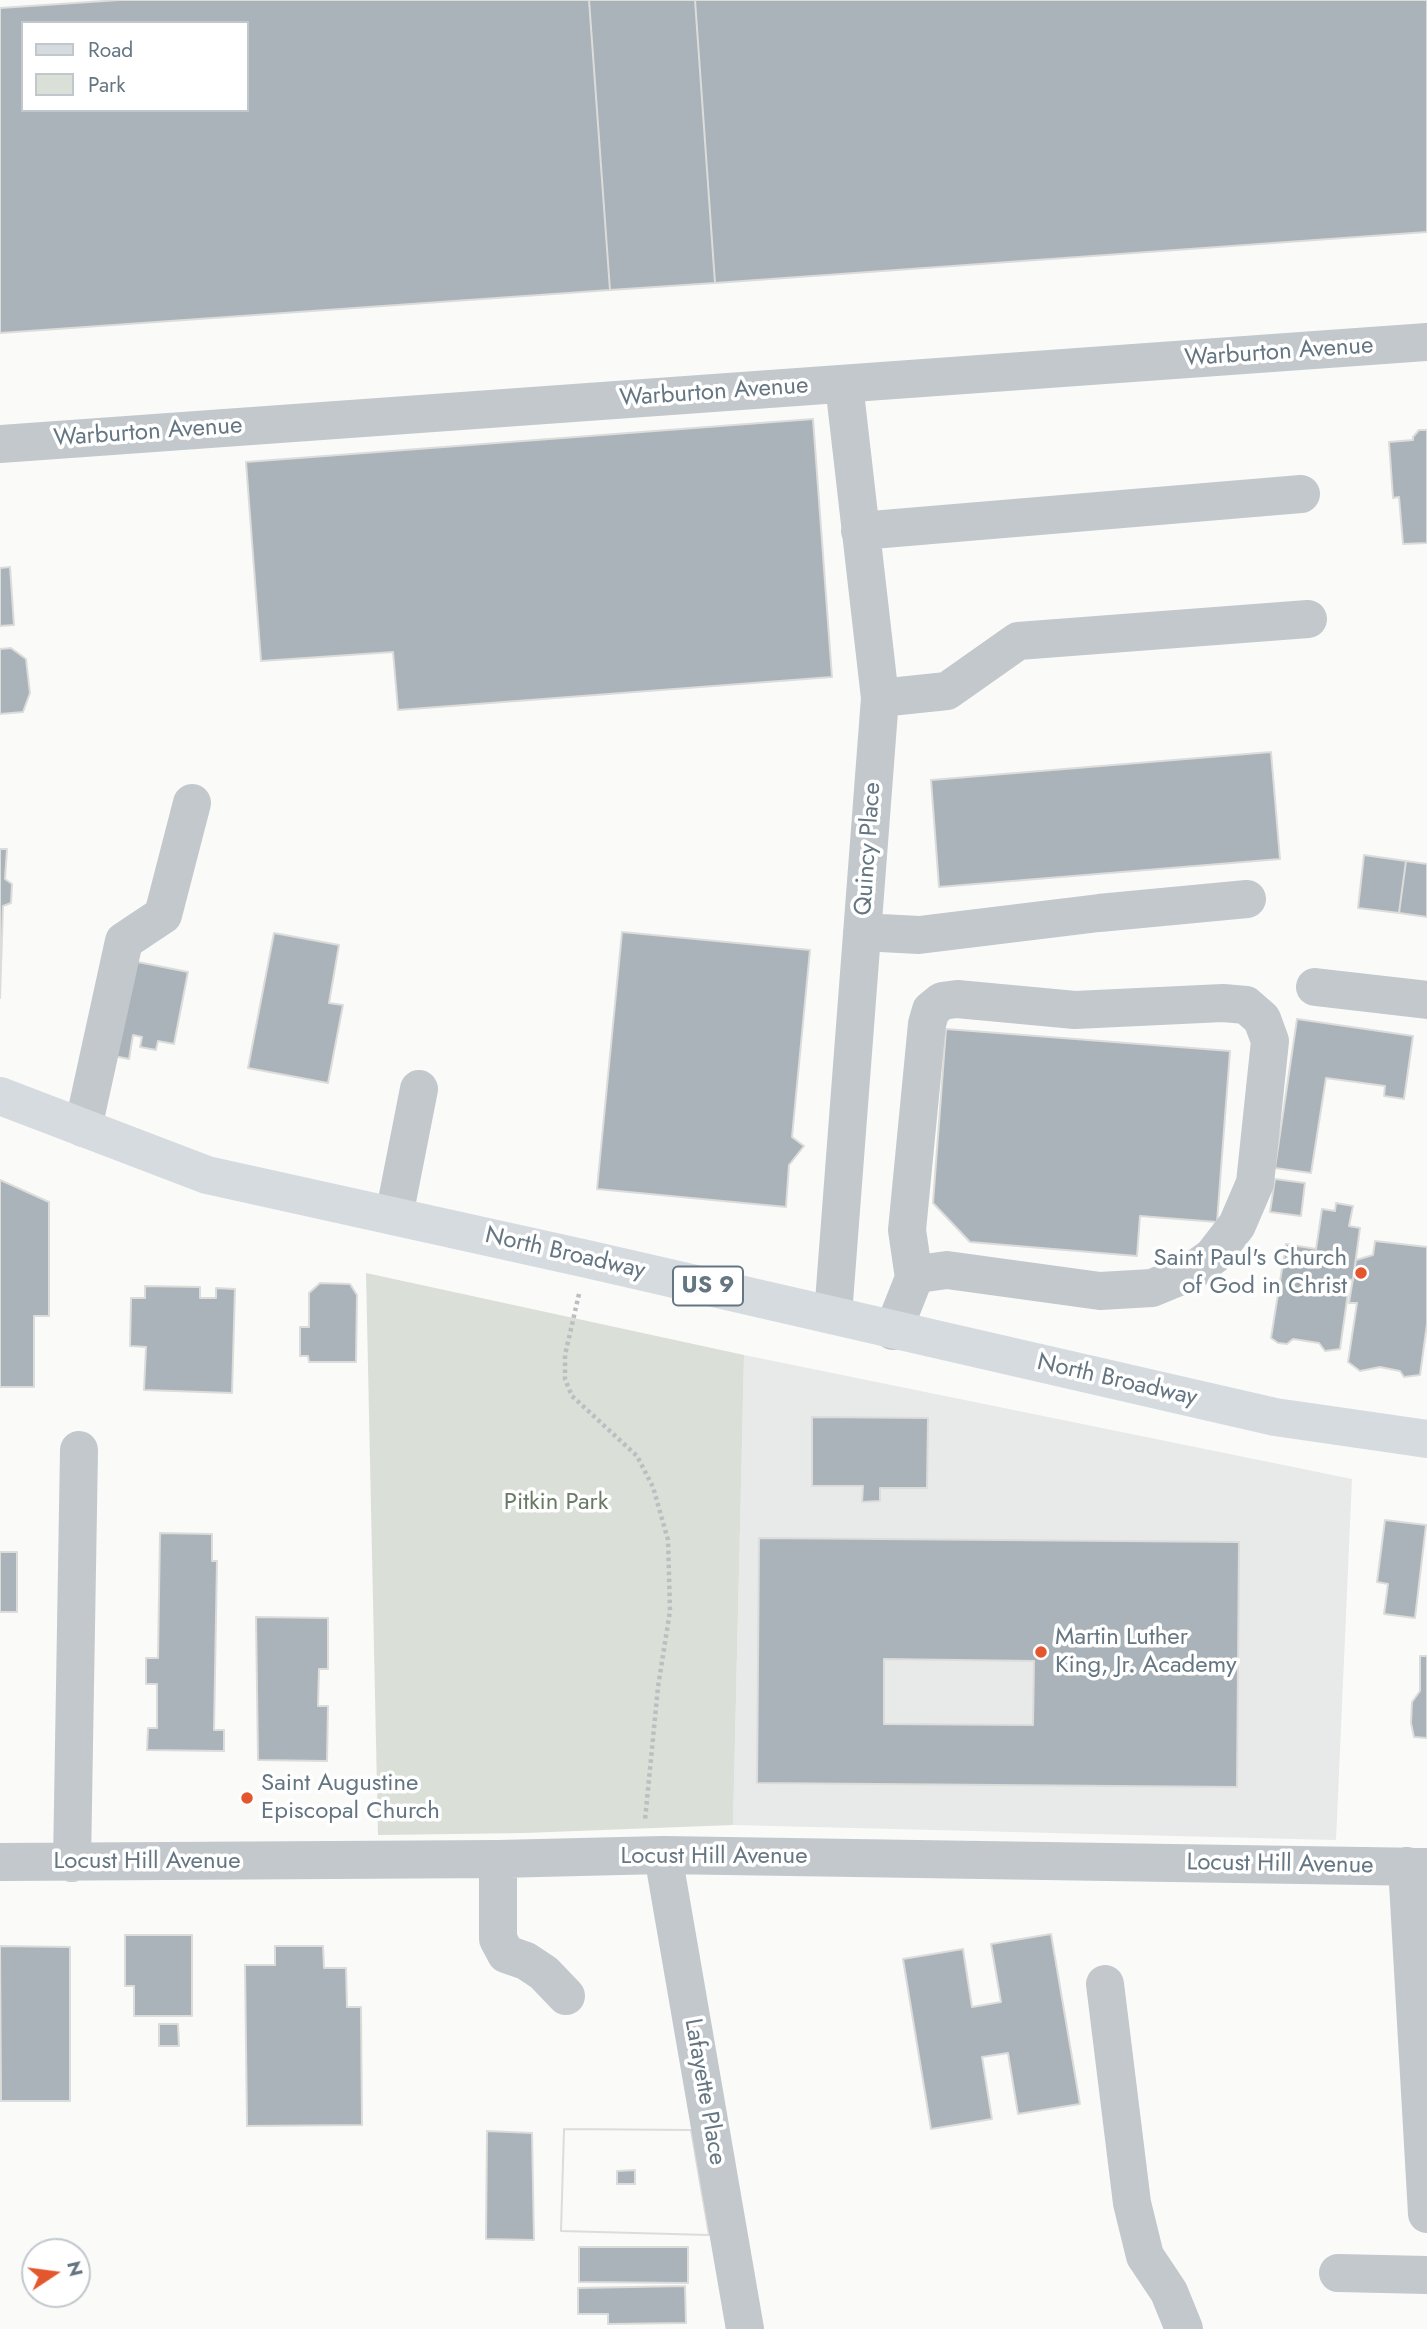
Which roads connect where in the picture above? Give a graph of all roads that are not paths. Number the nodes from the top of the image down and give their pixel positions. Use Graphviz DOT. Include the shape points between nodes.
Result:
graph roads {
  1 [pos="1427,342"];
  2 [pos="844,384"];
  3 [pos="0,444"];
  4 [pos="1301,494"];
  5 [pos="860,531"];
  6 [pos="1308,619"];
  7 [pos="880,698"];
  8 [pos="192,803"];
  9 [pos="1247,899"];
  10 [pos="862,932"];
  11 [pos="1315,987"];
  12 [pos="1427,1000"];
  13 [pos="419,1089"];
  14 [pos="0,1096"];
  15 [pos="83,1128"];
  16 [pos="394,1216"];
  17 [pos="914,1278"];
  18 [pos="833,1315"];
  19 [pos="893,1331"];
  20 [pos="1427,1439"];
  21 [pos="79,1450"];
  22 [pos="652,1855"];
  23 [pos="498,1859"];
  24 [pos="0,1862"];
  25 [pos="72,1863"];
  26 [pos="1417,1866"];
  27 [pos="1105,1984"];
  28 [pos="566,1996"];
  29 [pos="1425,2170"];
  30 [pos="1427,2214"];
  31 [pos="1339,2273"];
  32 [pos="1427,2275"];
  33 [pos="745,2329"];
  34 [pos="1184,2329"];
  1 -- 2 [label="street, Warburton Avenue"];
  2 -- 3 [label="street, Warburton Avenue"];
  2 -- 5 [label="street, Quincy Place"];
  4 -- 5 [label="street"];
  5 -- 7 [label="street, Quincy Place"];
  6 -- 7 [label="street" via="1018,641 947,691"];
  7 -- 10 [label="street, Quincy Place"];
  8 -- 15 [label="street" via="163,915 124,941"];
  9 -- 10 [label="street" via="919,935"];
  10 -- 18 [label="street, Quincy Place"];
  11 -- 12 [label="street"];
  13 -- 16 [label="street"];
  14 -- 15 [label="main road, North Broadway / US 9"];
  15 -- 16 [label="main road, North Broadway / US 9" via="207,1175"];
  16 -- 18 [label="main road, North Broadway / US 9"];
  17 -- 17 [label="street" via="947,1270 1100,1291 1152,1288 1191,1272 1213,1256 1237,1225 1255,1183 1270,1041 1262,1019 1246,1005 1223,1003 1075,1010 942,1001 931,1010 927,1024 906,1230"];
  17 -- 19 [label="street"];
  18 -- 19 [label="main road, North Broadway / US 9"];
  19 -- 20 [label="main road, North Broadway / US 9" via="1275,1417"];
  21 -- 25 [label="street"];
  22 -- 23 [label="street, Locust Hill Avenue"];
  22 -- 26 [label="street, Locust Hill Avenue"];
  22 -- 33 [label="street, Lafayette Place"];
  23 -- 25 [label="street, Locust Hill Avenue"];
  23 -- 28 [label="street" via="498,1939 506,1954 544,1973"];
  24 -- 25 [label="street, Locust Hill Avenue"];
  26 -- 29 [label="street"];
  27 -- 34 [label="street" via="1132,2203 1145,2256 1169,2292"];
  29 -- 30 [label="street"];
  31 -- 32 [label="street"];
}
